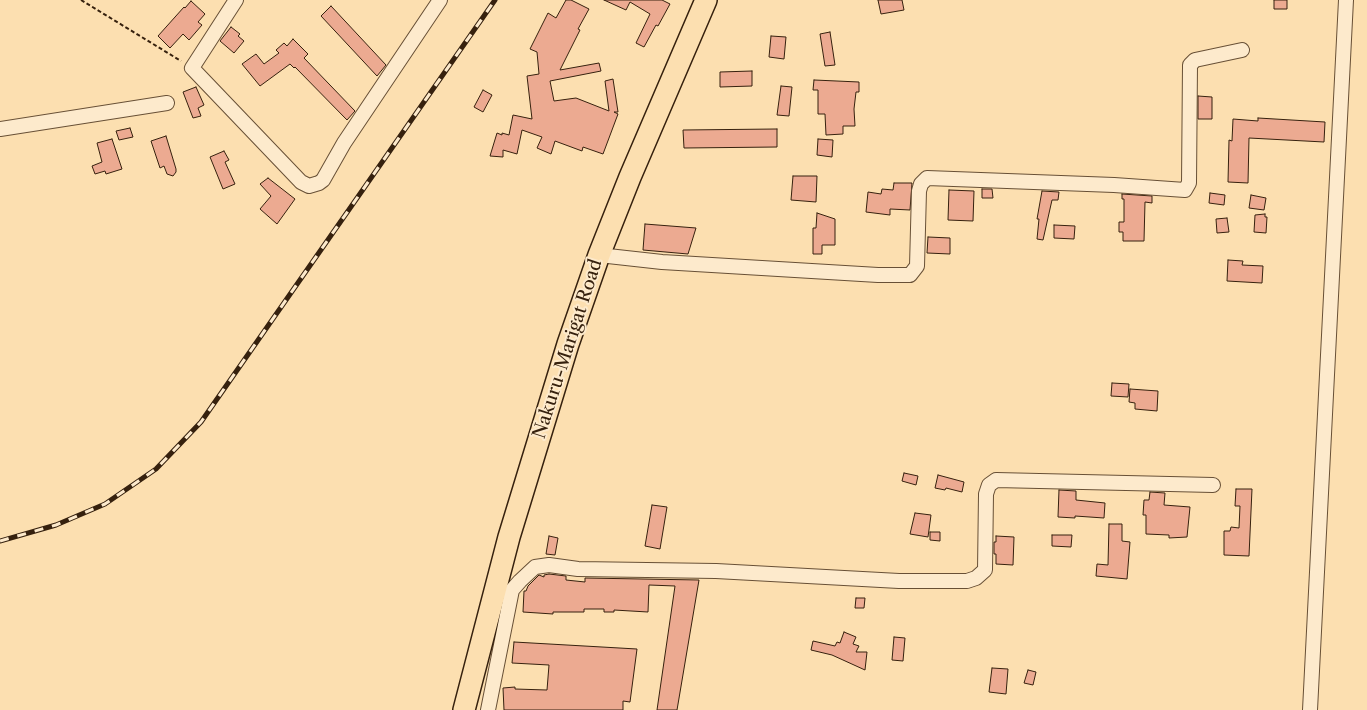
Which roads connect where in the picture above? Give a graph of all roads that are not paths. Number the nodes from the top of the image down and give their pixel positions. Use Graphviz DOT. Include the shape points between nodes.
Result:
graph roads {
  1 [pos="236,0"];
  2 [pos="440,0"];
  3 [pos="706,0"];
  4 [pos="1346,0"];
  5 [pos="1242,50"];
  6 [pos="167,103"];
  7 [pos="0,129"];
  8 [pos="599,255"];
  9 [pos="1213,485"];
  10 [pos="464,710"];
  11 [pos="488,710"];
  12 [pos="1310,710"];
  1 -- 2 [label="street" via="192,68 300,182 309,186 323,180 344,143"];
  3 -- 8 [label="main road, Nakuru-Marigat Road"];
  4 -- 12 [label="street"];
  5 -- 8 [label="street" via="1195,60 1190,65 1188,183 1185,190 927,178 919,191 917,266 910,275 662,262"];
  6 -- 7 [label="street"];
  8 -- 10 [label="main road, Nakuru-Marigat Road" via="509,537"];
  9 -- 11 [label="street" via="996,480 989,485 986,494 985,570 976,578 967,580 899,581 716,570 535,567 512,590"];
}
